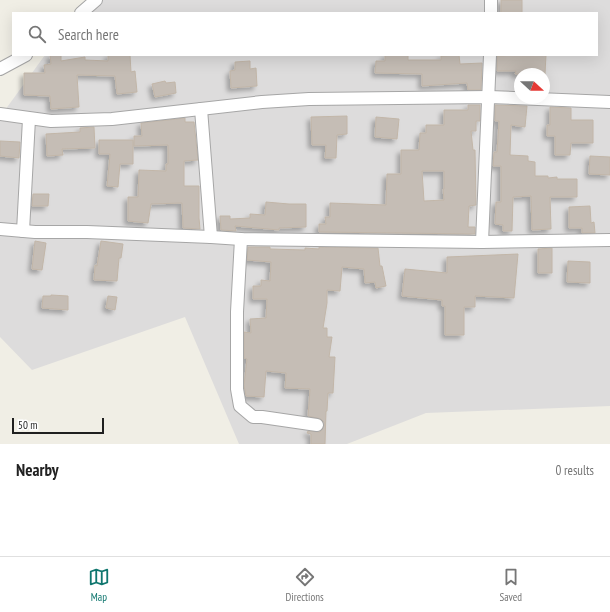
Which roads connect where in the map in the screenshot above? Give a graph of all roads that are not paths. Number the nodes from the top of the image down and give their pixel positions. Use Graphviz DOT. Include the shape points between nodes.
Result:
graph roads {
  1 [pos="96,0"];
  2 [pos="491,0"];
  3 [pos="81,12"];
  4 [pos="491,12"];
  5 [pos="24,56"];
  6 [pos="490,56"];
  7 [pos="0,69"];
  8 [pos="489,97"];
  9 [pos="610,102"];
  10 [pos="201,109"];
  11 [pos="0,114"];
  12 [pos="29,119"];
  13 [pos="0,229"];
  14 [pos="23,231"];
  15 [pos="211,237"];
  16 [pos="241,239"];
  17 [pos="610,240"];
  18 [pos="482,242"];
  19 [pos="317,425"];
  1 -- 3 [label="street"];
  2 -- 4 [label="street"];
  5 -- 7 [label="street"];
  6 -- 8 [label="street"];
  8 -- 9 [label="street"];
  8 -- 10 [label="street" via="309,99"];
  8 -- 18 [label="street"];
  10 -- 12 [label="street" via="112,119"];
  10 -- 15 [label="street"];
  11 -- 12 [label="street"];
  12 -- 14 [label="street"];
  13 -- 14 [label="street"];
  14 -- 15 [label="street"];
  15 -- 16 [label="street"];
  16 -- 18 [label="street"];
  16 -- 19 [label="street" via="237,320 237,389 240,406 253,418"];
  17 -- 18 [label="street"];
}
